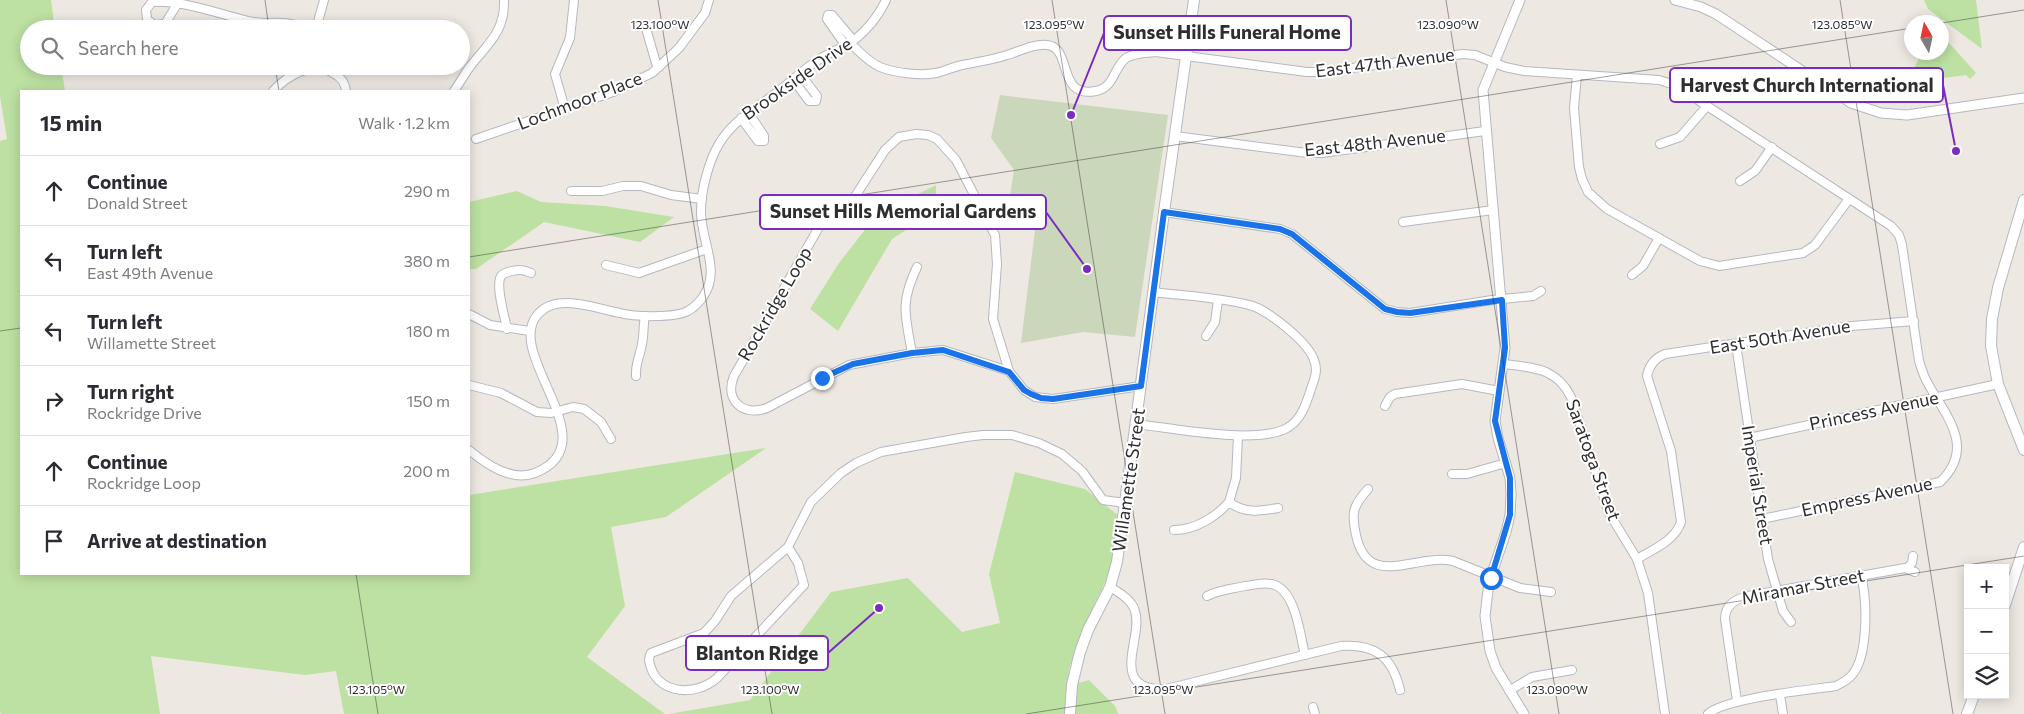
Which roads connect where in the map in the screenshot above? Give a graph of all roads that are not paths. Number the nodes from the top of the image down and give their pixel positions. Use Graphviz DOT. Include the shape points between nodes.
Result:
graph roads {
  1 [pos="324,0"];
  2 [pos="504,0"];
  3 [pos="574,0"];
  4 [pos="708,0"];
  5 [pos="886,0"];
  6 [pos="1194,0"];
  7 [pos="1520,0"];
  8 [pos="1675,0"];
  9 [pos="179,1"];
  10 [pos="247,20"];
  11 [pos="318,20"];
  12 [pos="647,32"];
  13 [pos="849,43"];
  14 [pos="1186,56"];
  15 [pos="1493,62"];
  16 [pos="470,67"];
  17 [pos="659,67"];
  18 [pos="800,74"];
  19 [pos="294,75"];
  20 [pos="337,75"];
  21 [pos="464,75"];
  22 [pos="1577,75"];
  23 [pos="793,79"];
  24 [pos="274,90"];
  25 [pos="346,90"];
  26 [pos="455,90"];
  27 [pos="2024,98"];
  28 [pos="1707,106"];
  29 [pos="565,109"];
  30 [pos="1485,131"];
  31 [pos="1175,136"];
  32 [pos="476,139"];
  33 [pos="1660,144"];
  34 [pos="1772,148"];
  35 [pos="1740,181"];
  36 [pos="571,191"];
  37 [pos="702,199"];
  38 [pos="1849,199"];
  39 [pos="2024,202"];
  40 [pos="1493,210"];
  41 [pos="1164,212"];
  42 [pos="1403,222"];
  43 [pos="1659,238"];
  44 [pos="707,249"];
  45 [pos="606,265"];
  46 [pos="917,266"];
  47 [pos="531,273"];
  48 [pos="1632,275"];
  49 [pos="1541,291"];
  50 [pos="1154,292"];
  51 [pos="1218,300"];
  52 [pos="1502,300"];
  53 [pos="470,314"];
  54 [pos="645,316"];
  55 [pos="1914,321"];
  56 [pos="507,329"];
  57 [pos="530,332"];
  58 [pos="1206,336"];
  59 [pos="1736,344"];
  60 [pos="1003,352"];
  61 [pos="912,353"];
  62 [pos="1504,364"];
  63 [pos="989,365"];
  64 [pos="1009,372"];
  65 [pos="636,376"];
  66 [pos="1998,384"];
  67 [pos="470,385"];
  68 [pos="1141,386"];
  69 [pos="1499,391"];
  70 [pos="1937,398"];
  71 [pos="1385,406"];
  72 [pos="557,411"];
  73 [pos="1136,424"];
  74 [pos="1238,436"];
  75 [pos="1749,438"];
  76 [pos="611,439"];
  77 [pos="2024,450"];
  78 [pos="470,451"];
  79 [pos="1506,463"];
  80 [pos="1452,474"];
  81 [pos="1368,489"];
  82 [pos="1229,502"];
  83 [pos="1125,503"];
  84 [pos="1278,508"];
  85 [pos="1762,519"];
  86 [pos="1174,530"];
  87 [pos="788,546"];
  88 [pos="2024,547"];
  89 [pos="1913,556"];
  90 [pos="1637,559"];
  91 [pos="1907,568"];
  92 [pos="1915,572"];
  93 [pos="1861,575"];
  94 [pos="1491,578"];
  95 [pos="1110,587"];
  96 [pos="1778,591"];
  97 [pos="1551,592"];
  98 [pos="2009,593"];
  99 [pos="1207,596"];
  100 [pos="1792,622"];
  101 [pos="1305,655"];
  102 [pos="1572,670"];
  103 [pos="1400,690"];
  104 [pos="1509,691"];
  105 [pos="1780,694"];
  106 [pos="1973,699"];
  107 [pos="1737,702"];
  108 [pos="1070,714"];
  109 [pos="1524,714"];
  110 [pos="1665,714"];
  111 [pos="1708,714"];
  112 [pos="1783,714"];
  113 [pos="1967,714"];
  1 -- 11 [label="street"];
  2 -- 16 [label="street" via="503,19 498,32"];
  3 -- 29 [label="street" via="570,38 555,74"];
  4 -- 17 [label="street, Lochmoor Place" via="705,13 679,48"];
  5 -- 13 [label="street, Brookside Drive" via="880,13"];
  6 -- 14 [label="main road, Willamette Street"];
  7 -- 15 [label="street"];
  8 -- 27 [label="street" via="1716,14 1841,97 1869,110 1909,115"];
  9 -- 10 [label="street"];
  12 -- 17 [label="street"];
  13 -- 14 [label="street, East 47th Avenue" via="881,67 931,73 1037,46 1054,46 1060,53 1072,85 1090,91 1100,90 1109,84 1121,64 1131,56 1156,52"];
  13 -- 18 [label="street, Brookside Drive"];
  14 -- 15 [label="street, East 47th Avenue" via="1307,72 1462,54"];
  14 -- 31 [label="main road, Willamette Street"];
  15 -- 22 [label="street, East 47th Avenue" via="1519,71"];
  15 -- 30 [label="street" via="1483,90"];
  17 -- 29 [label="street, Lochmoor Place" via="631,85"];
  18 -- 23 [label="street, Brookside Drive"];
  18 -- 23 [label="street" via="817,96 816,101 810,101"];
  19 -- 24 [label="street"];
  20 -- 25 [label="street" via="343,80"];
  21 -- 26 [label="street"];
  22 -- 28 [label="street, East 47th Avenue" via="1664,82 1680,88"];
  22 -- 43 [label="street" via="1574,108 1579,167 1585,186 1602,206"];
  23 -- 37 [label="street, Brookside Drive" via="735,122 718,144"];
  28 -- 33 [label="street" via="1680,137"];
  28 -- 34 [label="street, East 47th Avenue"];
  29 -- 32 [label="street, Lochmoor Place"];
  30 -- 31 [label="street, East 48th Avenue" via="1307,153"];
  30 -- 40 [label="street"];
  31 -- 41 [label="main road, Willamette Street"];
  34 -- 35 [label="street" via="1755,171"];
  34 -- 38 [label="street, Empress Avenue"];
  36 -- 37 [label="street" via="635,186"];
  37 -- 44 [label="street, Brookside Drive"];
  38 -- 43 [label="street" via="1815,244 1797,255 1713,266 1690,257"];
  38 -- 55 [label="street, Empress Avenue" via="1891,226 1899,235"];
  39 -- 66 [label="main road" via="1992,319 1992,354"];
  40 -- 42 [label="street"];
  40 -- 52 [label="street"];
  41 -- 50 [label="main road, Willamette Street"];
  41 -- 52 [label="street" via="1280,229 1292,234 1385,309 1410,313"];
  43 -- 48 [label="street" via="1643,266"];
  44 -- 45 [label="street" via="639,273"];
  44 -- 54 [label="street, Brookside Drive" via="711,274 709,288 700,300 688,311"];
  46 -- 61 [label="street" via="905,300"];
  47 -- 56 [label="street" via="523,269 504,273 501,277"];
  49 -- 52 [label="street" via="1535,296"];
  50 -- 51 [label="street"];
  50 -- 68 [label="main road, Willamette Street"];
  51 -- 58 [label="street" via="1214,322"];
  51 -- 74 [label="street" via="1250,305 1266,312 1310,351 1315,362 1313,384 1297,420 1287,428"];
  52 -- 62 [label="street"];
  53 -- 56 [label="street"];
  54 -- 57 [label="street, Brookside Drive" via="568,303 556,304 538,313"];
  54 -- 65 [label="street"];
  55 -- 59 [label="street, East 50th Avenue" via="1852,326"];
  55 -- 70 [label="street, Empress Avenue" via="1919,361"];
  56 -- 57 [label="street"];
  57 -- 72 [label="street" via="534,355"];
  59 -- 75 [label="street, Imperial Street"];
  59 -- 90 [label="street, East 50th Avenue" via="1666,354 1650,366 1648,382 1670,451 1681,522 1671,537"];
  60 -- 61 [label="street, Rockridge Loop" via="993,319 996,234 956,160 937,139 916,134 899,137 885,150 854,198 819,227 734,376 731,391 735,402 742,408 761,410 846,366"];
  60 -- 63 [label="street" via="1003,364"];
  60 -- 64 [label="street, Rockridge Loop"];
  61 -- 63 [label="street, Rockridge Loop" via="943,350"];
  62 -- 69 [label="street"];
  62 -- 90 [label="street, Saratoga Street" via="1548,372 1567,390 1609,513"];
  63 -- 64 [label="street, Rockridge Loop"];
  64 -- 68 [label="street" via="1024,390 1046,399"];
  66 -- 70 [label="street, Princess Avenue"];
  66 -- 77 [label="main road"];
  67 -- 72 [label="street" via="501,393 532,410"];
  68 -- 73 [label="main road, Willamette Street"];
  69 -- 71 [label="street" via="1458,384 1396,394"];
  69 -- 79 [label="street" via="1495,421"];
  70 -- 75 [label="street, Princess Avenue"];
  70 -- 85 [label="street, Empress Avenue" via="1948,415 1956,438 1955,461 1940,482"];
  72 -- 76 [label="street" via="573,407 584,409 601,422"];
  72 -- 78 [label="street" via="562,442 554,459 539,471 526,475 508,473"];
  73 -- 74 [label="street"];
  73 -- 83 [label="main road, Willamette Street"];
  74 -- 82 [label="street" via="1236,478"];
  75 -- 85 [label="street, Imperial Street"];
  79 -- 80 [label="street" via="1467,474"];
  79 -- 94 [label="street" via="1511,494 1510,515"];
  81 -- 94 [label="street" via="1355,506 1353,516 1359,547 1370,562 1386,567 1442,559"];
  82 -- 84 [label="street" via="1248,512"];
  82 -- 86 [label="street" via="1192,528"];
  83 -- 87 [label="street" via="1104,500 1082,472 1052,448 1012,435 974,436 892,449 856,463 811,502"];
  83 -- 95 [label="main road, Willamette Street" via="1118,562"];
  85 -- 96 [label="street, Imperial Street" via="1768,559"];
  87 -- 87 [label="street" via="734,593 704,633 650,654 654,676 663,685 672,689 697,688 715,680 804,584 798,563"];
  88 -- 98 [label="main road"];
  89 -- 91 [label="street"];
  90 -- 110 [label="street, Saratoga Street" via="1648,593"];
  91 -- 92 [label="street"];
  91 -- 93 [label="street, Miramar Street"];
  93 -- 96 [label="street, Miramar Street"];
  93 -- 105 [label="street" via="1866,596 1866,620 1859,664 1853,674 1836,686"];
  94 -- 97 [label="street" via="1528,590"];
  94 -- 104 [label="street" via="1486,631 1496,668"];
  95 -- 101 [label="street" via="1124,596 1135,610 1131,668 1139,682 1155,690"];
  95 -- 108 [label="main road, Willamette Street" via="1080,652 1072,685"];
  96 -- 100 [label="street, Imperial Street" via="1783,611"];
  96 -- 107 [label="street, Miramar Street" via="1741,598 1729,606 1725,615"];
  99 -- 101 [label="street" via="1260,584 1281,588 1292,605"];
  101 -- 103 [label="street" via="1341,646 1358,645 1371,649 1391,666"];
  102 -- 104 [label="street" via="1532,677"];
  104 -- 109 [label="street"];
  105 -- 107 [label="street"];
  105 -- 112 [label="street"];
  106 -- 113 [label="main road"];
  107 -- 111 [label="street" via="1720,706"];
}
